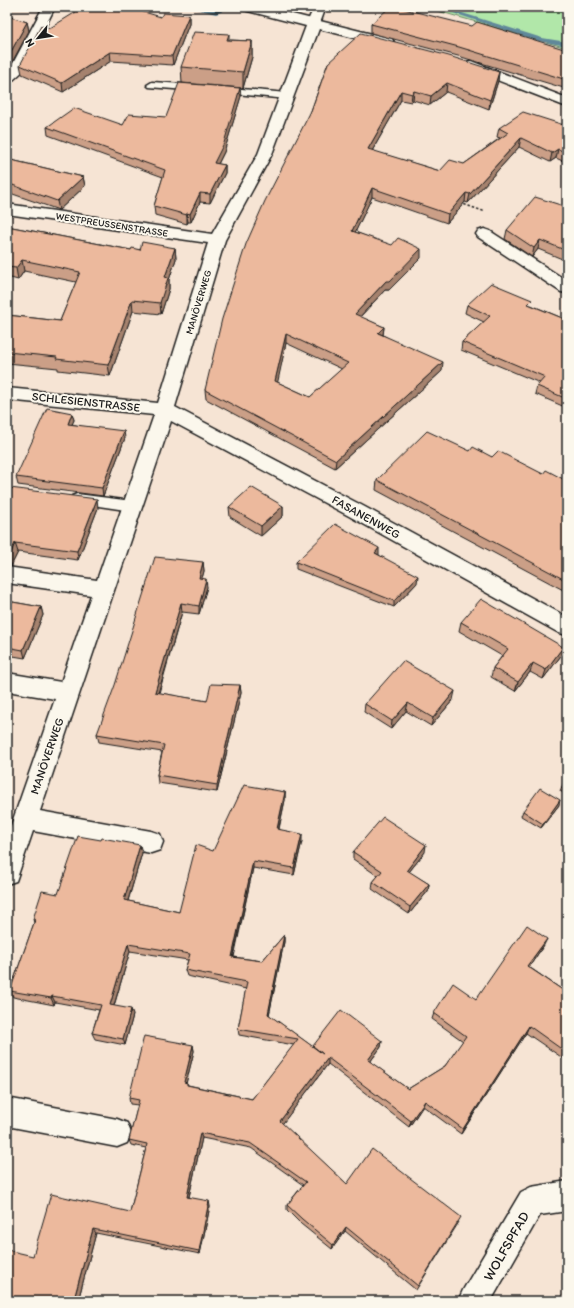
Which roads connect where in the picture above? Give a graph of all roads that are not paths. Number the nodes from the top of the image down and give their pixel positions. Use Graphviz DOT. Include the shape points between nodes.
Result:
graph roads {
  1 [pos="49,7"];
  2 [pos="249,7"];
  3 [pos="320,7"];
  4 [pos="314,23"];
  5 [pos="397,45"];
  6 [pos="460,62"];
  7 [pos="7,78"];
  8 [pos="152,84"];
  9 [pos="287,96"];
  10 [pos="567,103"];
  11 [pos="7,209"];
  12 [pos="484,234"];
  13 [pos="217,240"];
  14 [pos="567,288"];
  15 [pos="7,394"];
  16 [pos="164,410"];
  17 [pos="62,497"];
  18 [pos="132,506"];
  19 [pos="7,575"];
  20 [pos="104,589"];
  21 [pos="567,627"];
  22 [pos="7,682"];
  23 [pos="68,692"];
  24 [pos="18,823"];
  25 [pos="151,842"];
  26 [pos="7,873"];
  27 [pos="7,1112"];
  28 [pos="117,1133"];
  29 [pos="567,1196"];
  30 [pos="474,1301"];
  1 -- 7 [label="street" via="16,71"];
  2 -- 4 [label="street"];
  3 -- 4 [label="street, MANÖVERWEG"];
  4 -- 5 [label="street"];
  4 -- 9 [label="street, MANÖVERWEG"];
  6 -- 10 [label="street" via="492,72"];
  8 -- 9 [label="lane"];
  9 -- 13 [label="street, MANÖVERWEG" via="265,154"];
  11 -- 13 [label="street, WESTPREUSSENSTRASSE"];
  12 -- 14 [label="street"];
  13 -- 16 [label="street, MANÖVERWEG"];
  15 -- 16 [label="street, SCHLESIENSTRASSE"];
  16 -- 18 [label="street, MANÖVERWEG"];
  16 -- 21 [label="street, FASANENWEG" via="343,504"];
  17 -- 18 [label="lane"];
  18 -- 20 [label="street, MANÖVERWEG"];
  19 -- 20 [label="street"];
  20 -- 23 [label="street, MANÖVERWEG"];
  22 -- 23 [label="street"];
  23 -- 24 [label="street, MANÖVERWEG"];
  24 -- 25 [label="street"];
  24 -- 26 [label="street, MANÖVERWEG"];
  27 -- 28 [label="street"];
  29 -- 30 [label="street, WOLFSPFAD" via="531,1202"];
}
